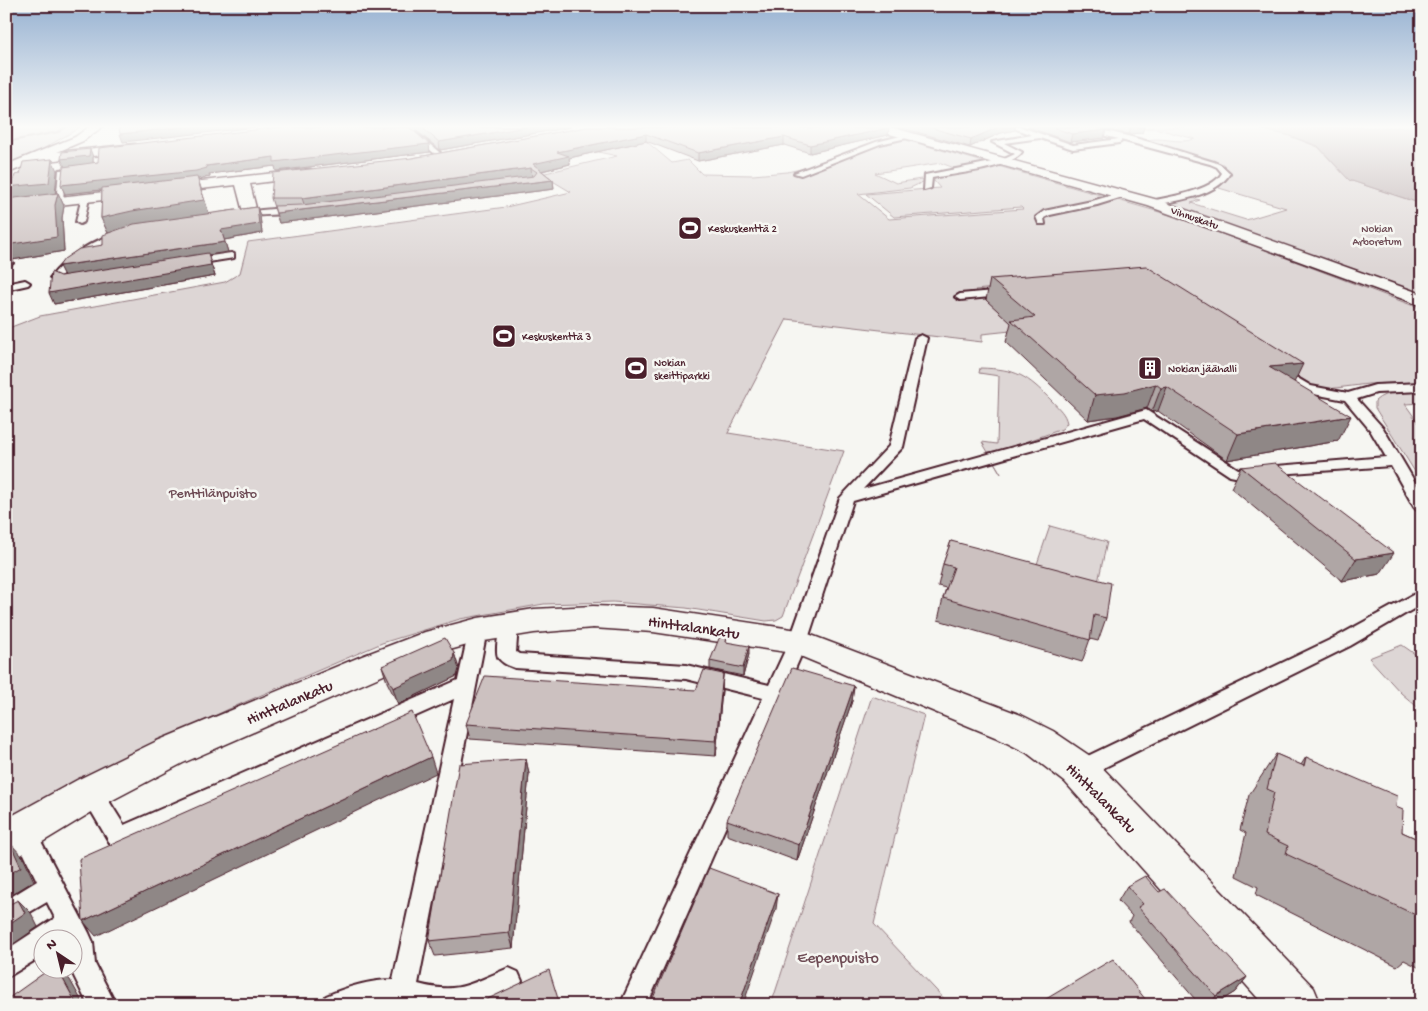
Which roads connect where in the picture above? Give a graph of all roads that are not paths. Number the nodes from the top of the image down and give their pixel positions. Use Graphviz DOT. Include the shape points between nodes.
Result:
graph roads {
  1 [pos="62,174"];
  2 [pos="294,174"];
  3 [pos="942,174"];
  4 [pos="1049,174"];
  5 [pos="1225,174"];
  6 [pos="242,180"];
  7 [pos="927,188"];
  8 [pos="1123,194"];
  9 [pos="85,198"];
  10 [pos="59,201"];
  11 [pos="1154,203"];
  12 [pos="6,207"];
  13 [pos="305,211"];
  14 [pos="250,212"];
  15 [pos="226,217"];
  16 [pos="80,222"];
  17 [pos="1042,222"];
  18 [pos="130,232"];
  19 [pos="231,256"];
  20 [pos="180,264"];
  21 [pos="74,280"];
  22 [pos="25,283"];
  23 [pos="6,287"];
  24 [pos="1018,292"];
  25 [pos="960,297"];
  26 [pos="1422,300"];
  27 [pos="921,338"];
  28 [pos="1274,368"];
  29 [pos="1422,387"];
  30 [pos="1350,398"];
  31 [pos="1395,461"];
  32 [pos="847,498"];
  33 [pos="1422,507"];
  34 [pos="1422,596"];
  35 [pos="493,628"];
  36 [pos="798,642"];
  37 [pos="466,685"];
  38 [pos="774,694"];
  39 [pos="1079,770"];
  40 [pos="91,792"];
  41 [pos="15,836"];
  42 [pos="51,886"];
  43 [pos="6,914"];
  44 [pos="70,922"];
  45 [pos="61,928"];
  46 [pos="32,948"];
  47 [pos="6,965"];
  48 [pos="509,981"];
  49 [pos="403,993"];
  50 [pos="103,1005"];
  51 [pos="335,1005"];
  52 [pos="633,1005"];
  53 [pos="1298,1005"];
  1 -- 10 [label="lane"];
  2 -- 6 [label="street"];
  3 -- 7 [label="lane" via="928,177"];
  4 -- 8 [label="street, Vihnuskatu"];
  5 -- 11 [label="lane" via="1222,181 1206,189"];
  6 -- 9 [label="street"];
  6 -- 14 [label="street"];
  8 -- 11 [label="street, Vihnuskatu"];
  8 -- 17 [label="lane" via="1047,213 1040,217"];
  9 -- 10 [label="street"];
  9 -- 16 [label="lane"];
  10 -- 12 [label="street"];
  11 -- 26 [label="street, Vihnuskatu"];
  13 -- 14 [label="lane"];
  14 -- 15 [label="lane"];
  18 -- 21 [label="lane" via="93,246 64,266 55,278 65,282"];
  19 -- 20 [label="lane"];
  22 -- 23 [label="lane"];
  24 -- 25 [label="lane"];
  27 -- 32 [label="lane" via="896,447"];
  28 -- 30 [label="lane" via="1307,389"];
  29 -- 30 [label="lane" via="1375,388"];
  30 -- 31 [label="lane" via="1376,428"];
  31 -- 32 [label="lane" via="1235,473 1146,414"];
  31 -- 33 [label="lane"];
  32 -- 36 [label="lane"];
  34 -- 39 [label="lane" via="1344,641"];
  35 -- 36 [label="street, Hinttalankatu" via="592,617 652,620"];
  35 -- 37 [label="lane"];
  35 -- 38 [label="lane" via="506,655 515,661 686,672"];
  35 -- 40 [label="street, Hinttalankatu" via="437,641 374,665 170,752"];
  36 -- 38 [label="lane"];
  36 -- 39 [label="street, Hinttalankatu" via="1008,726 1040,742"];
  37 -- 40 [label="lane" via="119,838"];
  37 -- 49 [label="lane"];
  38 -- 52 [label="lane"];
  39 -- 53 [label="street, Hinttalankatu"];
  40 -- 41 [label="street, Hinttalankatu"];
  41 -- 42 [label="lane"];
  42 -- 43 [label="lane"];
  42 -- 44 [label="lane"];
  44 -- 45 [label="lane"];
  44 -- 50 [label="lane" via="80,942 82,967"];
  46 -- 47 [label="lane"];
  48 -- 49 [label="lane" via="465,1001 439,1003"];
  49 -- 51 [label="lane" via="374,993"];
}
